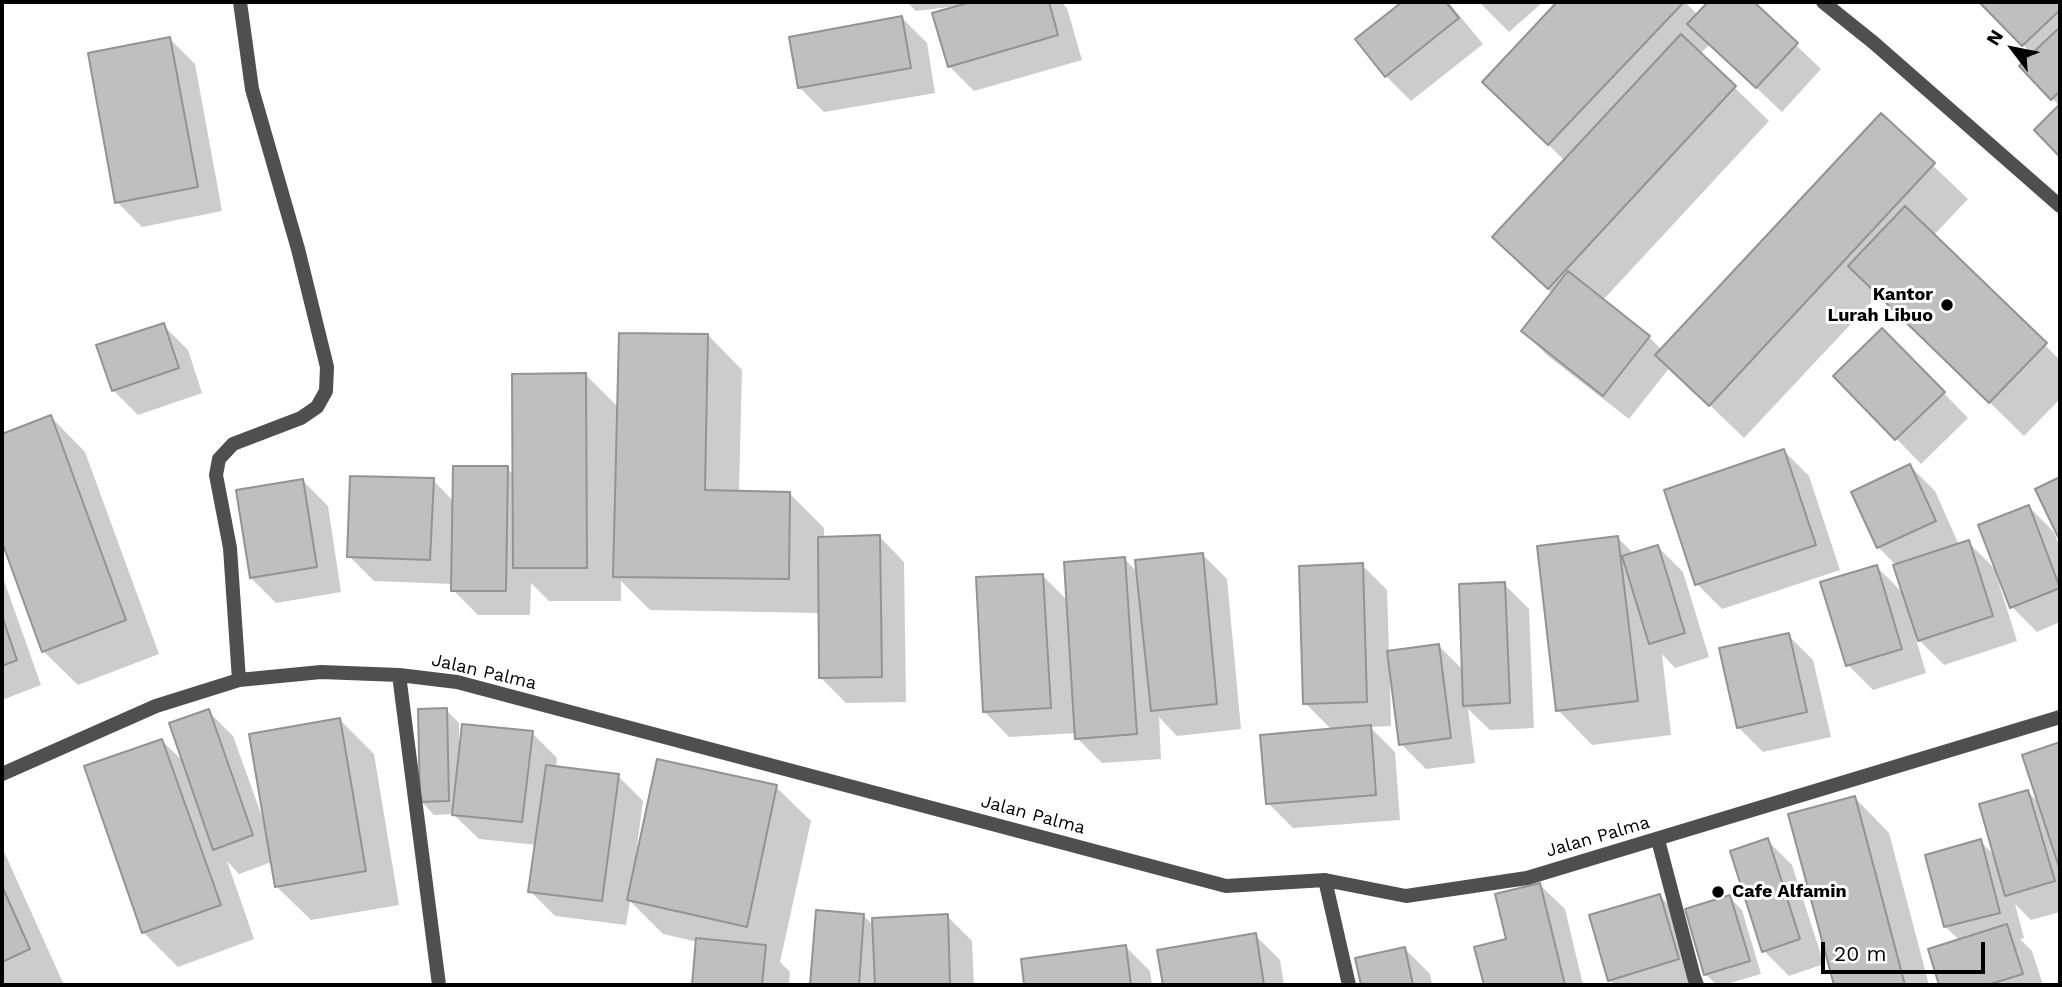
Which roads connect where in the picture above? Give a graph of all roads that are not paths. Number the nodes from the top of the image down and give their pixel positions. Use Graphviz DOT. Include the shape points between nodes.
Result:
graph roads {
  1 [pos="240,2"];
  2 [pos="1823,2"];
  3 [pos="2060,206"];
  4 [pos="399,675"];
  5 [pos="239,680"];
  6 [pos="2060,717"];
  7 [pos="2,774"];
  8 [pos="1658,840"];
  9 [pos="1325,880"];
  10 [pos="439,985"];
  11 [pos="1349,985"];
  12 [pos="1697,985"];
  1 -- 5 [label="street" via="252,89 327,367 326,391 317,408 233,444 219,459 216,475 230,548"];
  2 -- 3 [label="street"];
  4 -- 5 [label="street, Jalan Palma" via="321,672"];
  4 -- 9 [label="street, Jalan Palma" via="457,682 1226,886"];
  4 -- 10 [label="street"];
  5 -- 7 [label="street, Jalan Palma" via="156,706"];
  6 -- 8 [label="street, Jalan Palma"];
  8 -- 9 [label="street, Jalan Palma" via="1527,878 1406,896"];
  8 -- 12 [label="street"];
  9 -- 11 [label="street"];
}
